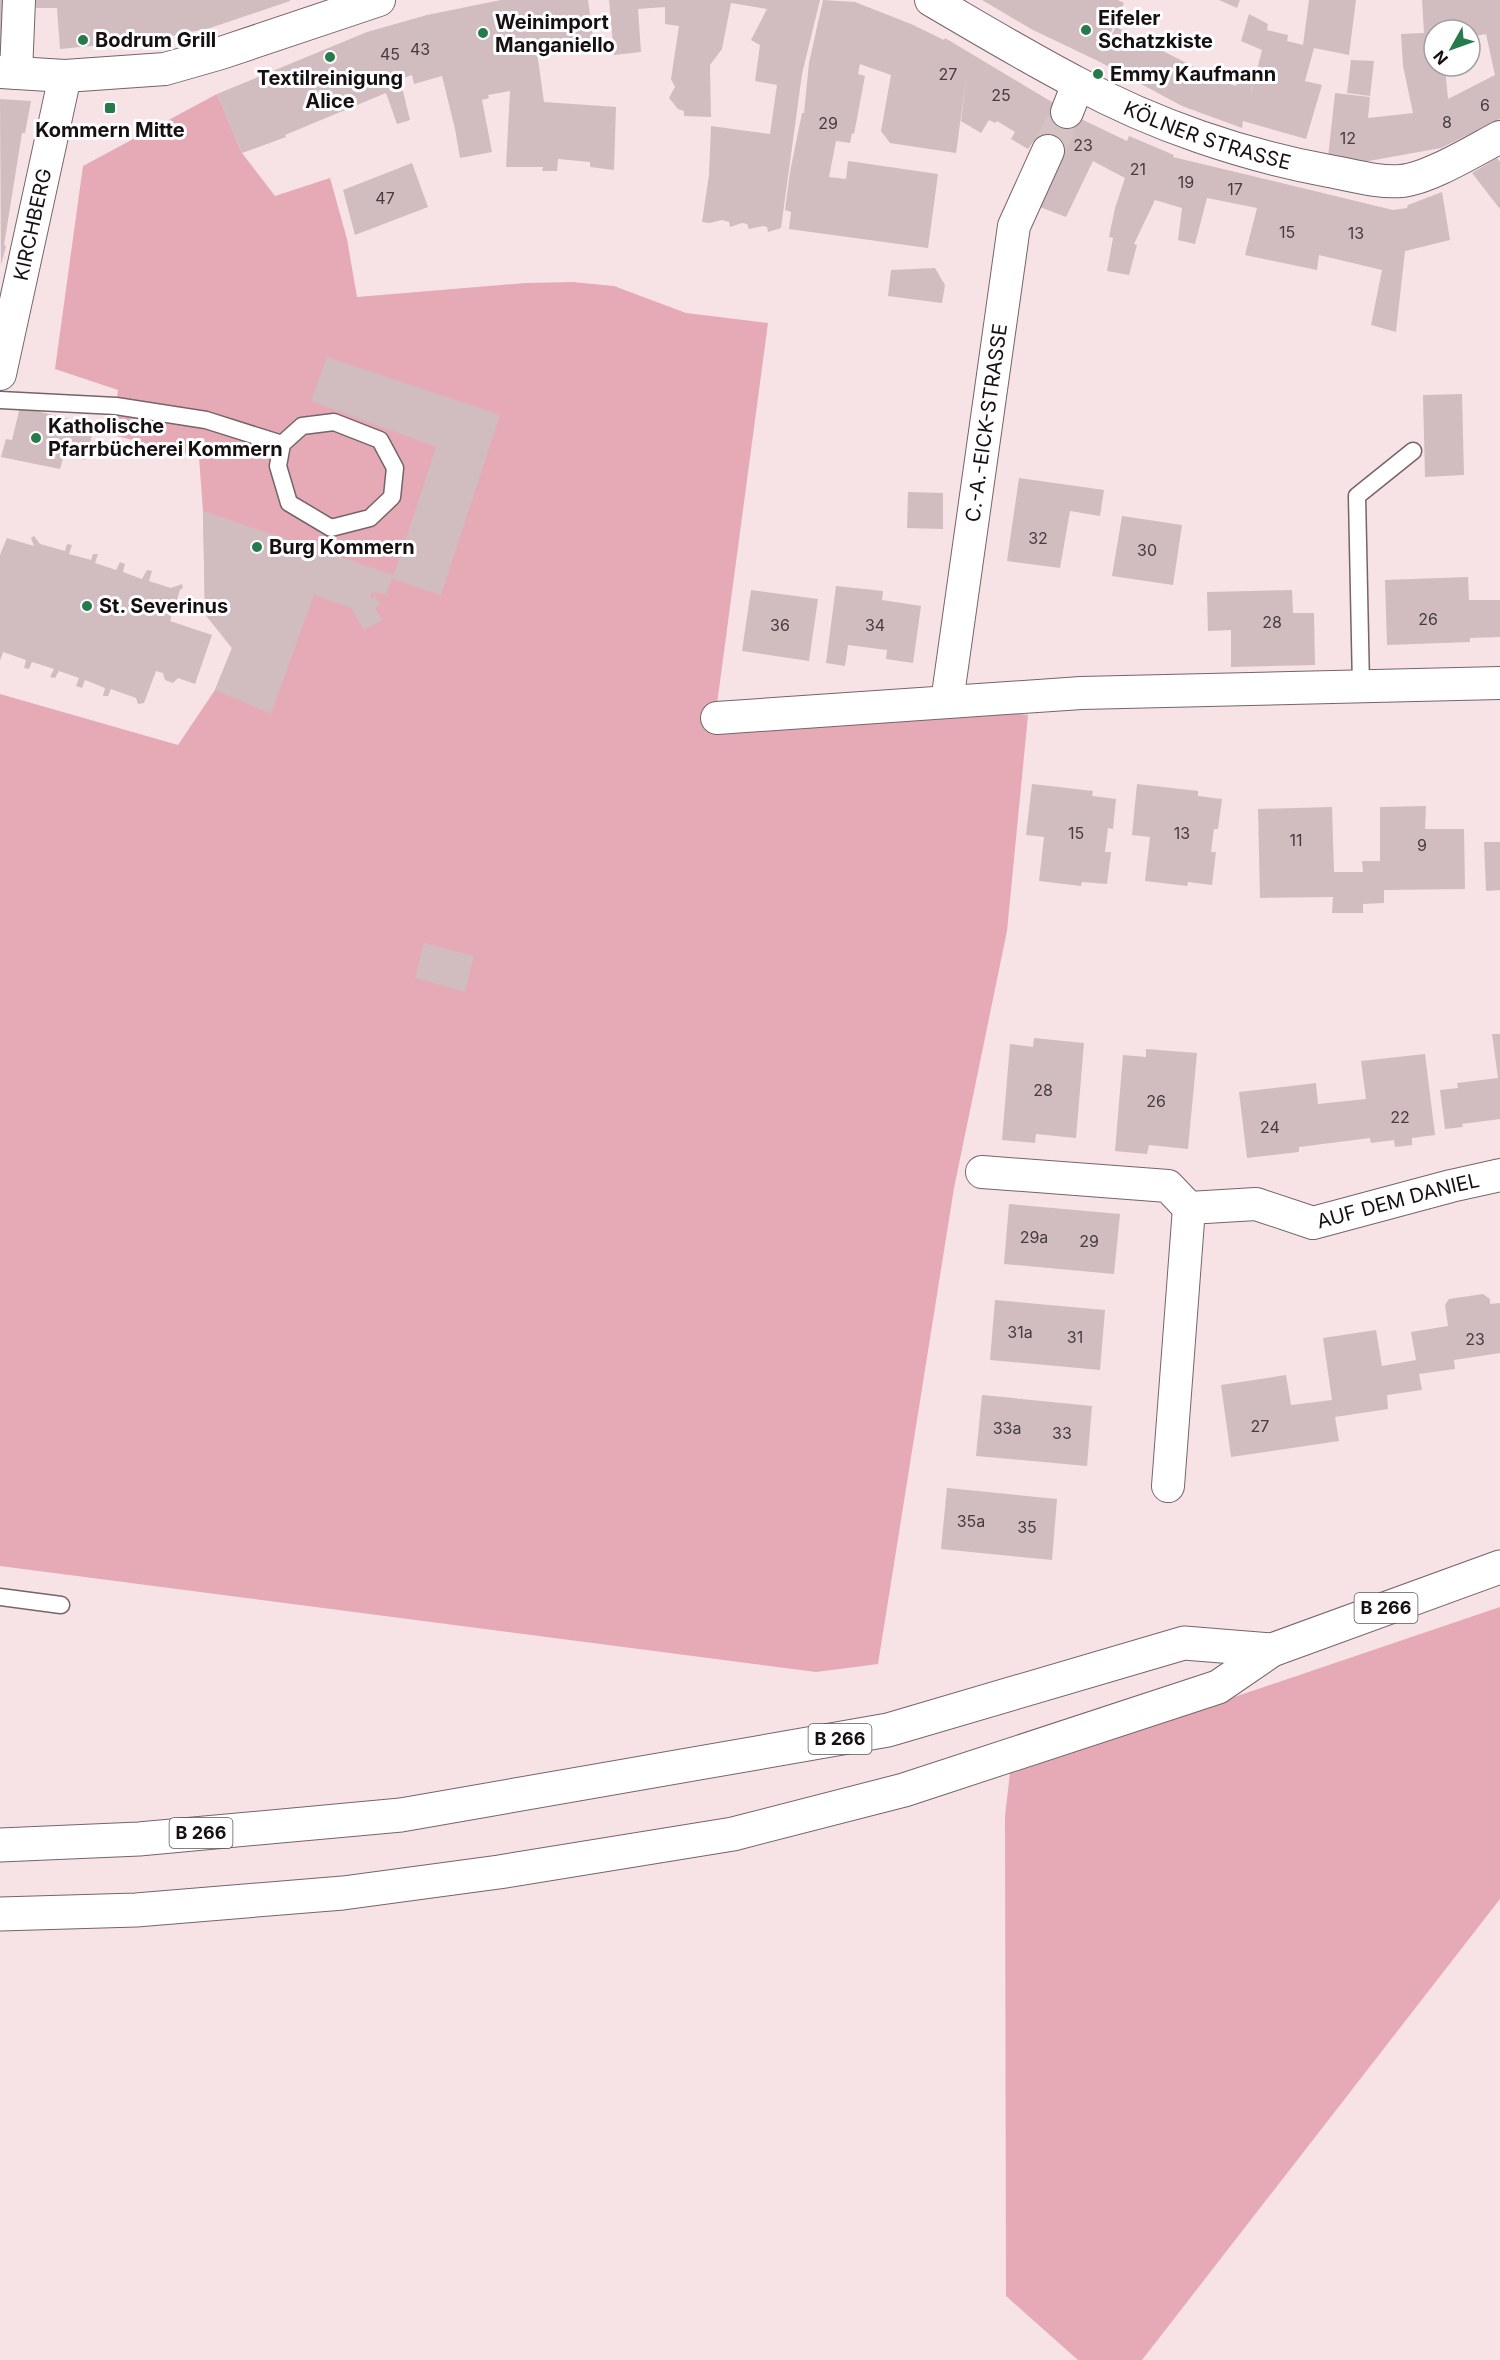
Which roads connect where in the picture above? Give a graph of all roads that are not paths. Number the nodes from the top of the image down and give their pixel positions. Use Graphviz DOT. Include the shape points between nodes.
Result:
graph roads {
  1 [pos="19,0"];
  2 [pos="379,0"];
  3 [pos="931,0"];
  4 [pos="8,73"];
  5 [pos="65,76"];
  6 [pos="1500,137"];
  7 [pos="1048,151"];
  8 [pos="0,374"];
  9 [pos="0,400"];
  10 [pos="282,444"];
  11 [pos="1413,451"];
  12 [pos="1500,683"];
  13 [pos="1361,686"];
  14 [pos="947,702"];
  15 [pos="717,718"];
  16 [pos="982,1172"];
  17 [pos="1500,1175"];
  18 [pos="1189,1208"];
  19 [pos="1168,1486"];
  20 [pos="1500,1567"];
  21 [pos="0,1597"];
  22 [pos="61,1605"];
  23 [pos="1272,1650"];
  24 [pos="0,1845"];
  25 [pos="0,1914"];
  1 -- 4 [label="street"];
  2 -- 5 [label="street" via="165,69"];
  3 -- 6 [label="street, KÖLNER STRASSE" via="1073,98 1152,118 1295,165 1402,181 1437,169"];
  4 -- 5 [label="street"];
  5 -- 8 [label="street, KIRCHBERG"];
  7 -- 14 [label="street, C.-A.-EICK-STRASSE" via="1014,226"];
  9 -- 10 [label="lane" via="116,406 206,420"];
  10 -- 10 [label="lane" via="278,466 289,502 331,528 370,519 392,496 395,468 380,440 334,422 302,426"];
  11 -- 13 [label="lane" via="1358,496"];
  12 -- 13 [label="street"];
  13 -- 14 [label="street" via="1081,693"];
  14 -- 15 [label="street"];
  16 -- 18 [label="street" via="1168,1186"];
  17 -- 18 [label="street, AUF DEM DANIEL" via="1313,1223 1256,1204"];
  18 -- 19 [label="street"];
  20 -- 23 [label="main road, B 266"];
  21 -- 22 [label="lane"];
  23 -- 24 [label="main road, B 266" via="1184,1643 888,1730 401,1815 139,1839"];
  23 -- 25 [label="main road, B 266" via="1218,1687 904,1790 733,1834 343,1893 136,1910"];
}
